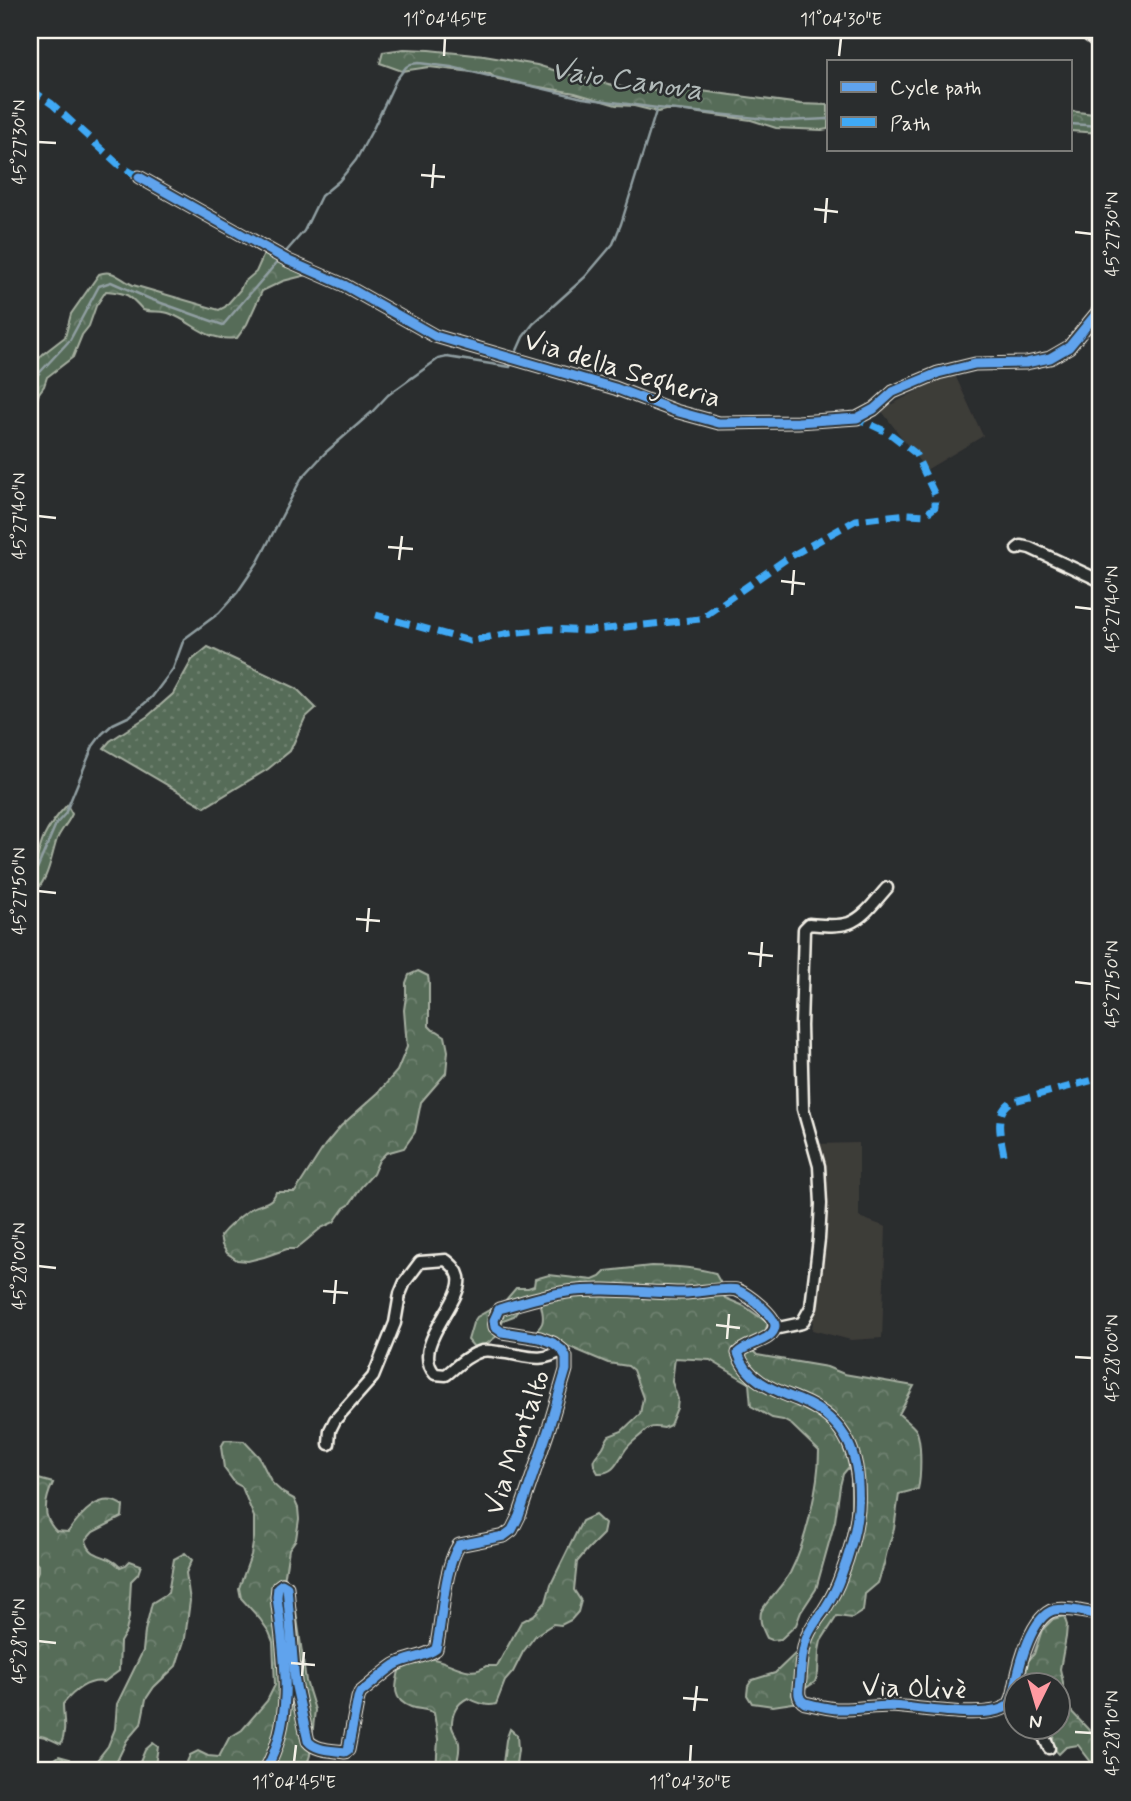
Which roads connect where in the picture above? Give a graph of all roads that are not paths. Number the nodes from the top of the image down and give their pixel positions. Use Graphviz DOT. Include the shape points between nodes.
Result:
graph roads {
  1 [pos="1084,30"];
  2 [pos="1101,43"];
  3 [pos="139,177"];
  4 [pos="1101,308"];
  5 [pos="1017,549"];
  6 [pos="1101,581"];
  7 [pos="887,888"];
  8 [pos="774,1329"];
  9 [pos="562,1350"];
  10 [pos="329,1444"];
  11 [pos="1101,1615"];
  12 [pos="1018,1672"];
  13 [pos="1002,1708"];
  14 [pos="1046,1742"];
  15 [pos="1049,1748"];
  16 [pos="265,1771"];
  1 -- 2 [label="street"];
  3 -- 4 [label="street, Via della Segheria" via="435,336 615,388 719,424 857,418 893,392 938,373 975,364 1050,358 1069,347"];
  5 -- 6 [label="street" via="1030,548"];
  7 -- 8 [label="street" via="849,923 809,924 804,929 803,1109 820,1166 819,1239 811,1307 802,1323"];
  8 -- 9 [label="street, Via Montalto" via="771,1315 738,1290 728,1289 707,1293 568,1292 499,1309 494,1320 502,1332 540,1338"];
  8 -- 13 [label="street, Via Olivè" via="771,1335 742,1348 738,1353 741,1364 770,1389 803,1401 840,1427 850,1445 858,1483 858,1510 848,1558 833,1595 807,1637 799,1699 836,1709 888,1706 988,1712"];
  9 -- 10 [label="street, Via Montalto" via="538,1359 484,1350 446,1375 435,1374 429,1367 432,1340 460,1279 446,1259 420,1262 400,1294 395,1323 373,1377 335,1420"];
  9 -- 16 [label="street, Via Montalto" via="566,1370 512,1530 504,1536 459,1545 445,1590 436,1648 395,1665 360,1693 345,1752 315,1747 308,1741 295,1682 287,1587 278,1587 285,1705 280,1739"];
  11 -- 12 [label="street, Via Olivè" via="1062,1609 1043,1615"];
  14 -- 15 [label="street"];
}
